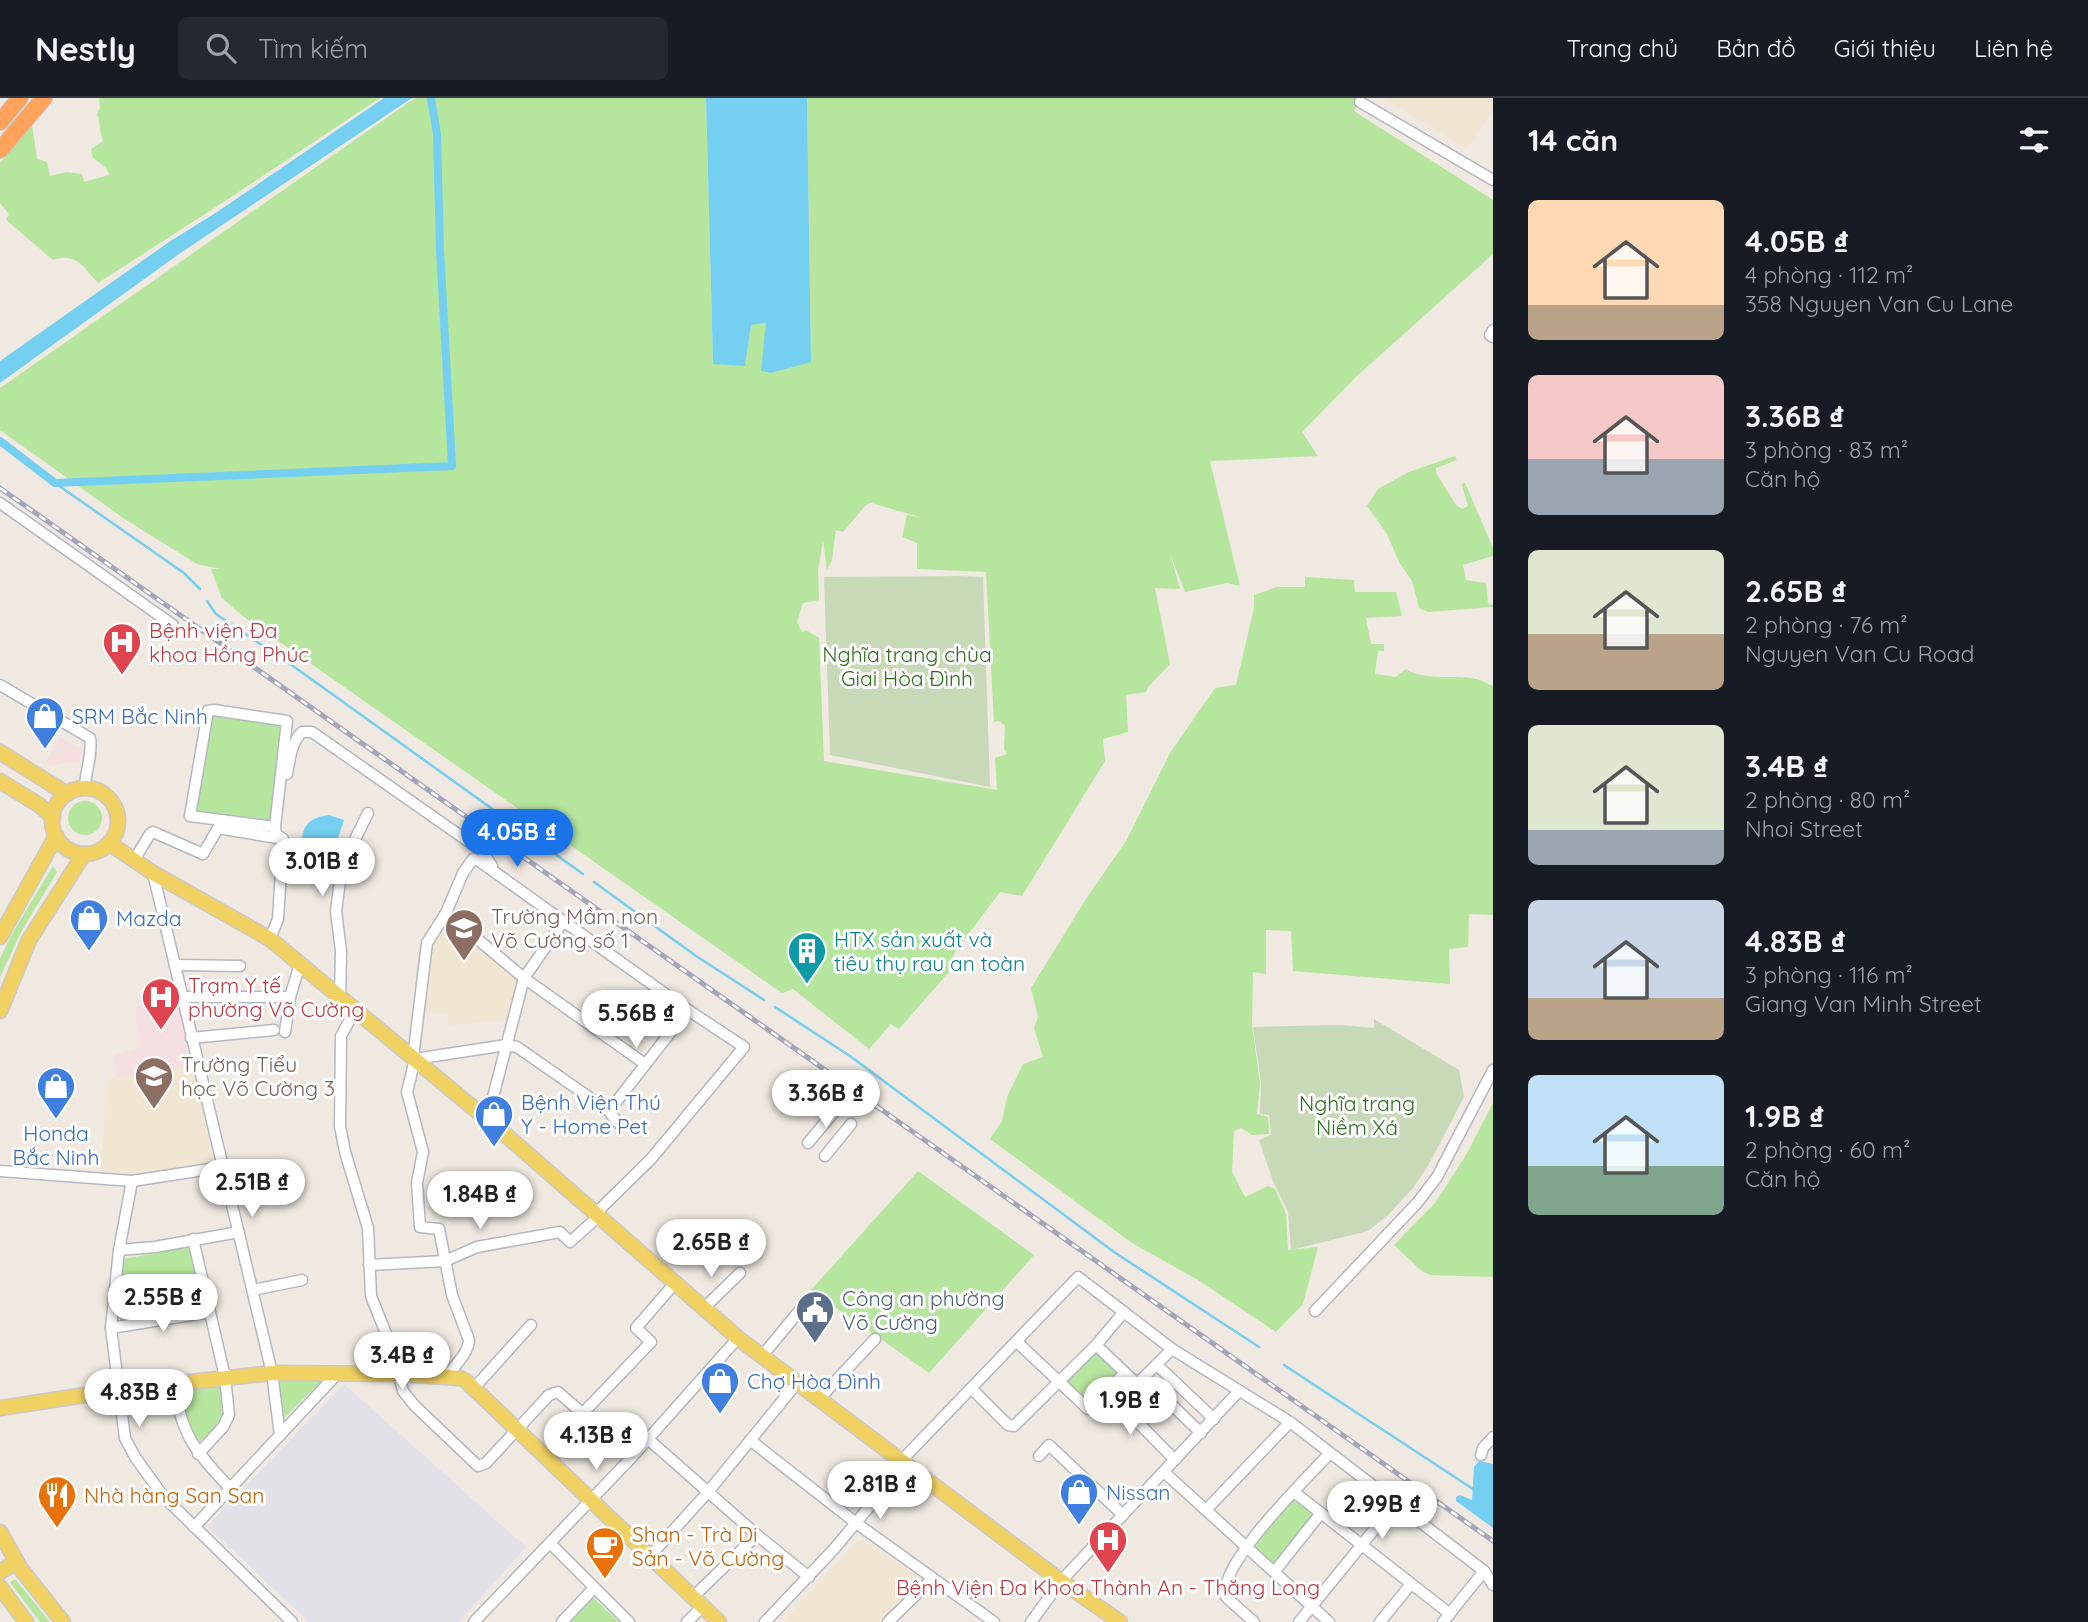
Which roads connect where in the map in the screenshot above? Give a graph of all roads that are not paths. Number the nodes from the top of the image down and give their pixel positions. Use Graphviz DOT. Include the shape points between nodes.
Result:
graph roads {
  1 [pos="20,98"];
  2 [pos="44,98"];
  3 [pos="1360,103"];
  4 [pos="0,122"];
  5 [pos="0,150"];
  6 [pos="1493,180"];
  7 [pos="0,503"];
  8 [pos="173,625"];
  9 [pos="0,685"];
  10 [pos="0,752"];
  11 [pos="287,774"];
  12 [pos="0,781"];
  13 [pos="85,788"];
  14 [pos="67,793"];
  15 [pos="368,813"];
  16 [pos="52,817"];
  17 [pos="275,827"];
  18 [pos="56,836"];
  19 [pos="283,839"];
  20 [pos="109,844"];
  21 [pos="84,854"];
  22 [pos="134,860"];
  23 [pos="282,862"];
  24 [pos="341,872"];
  25 [pos="153,873"];
  26 [pos="498,874"];
  27 [pos="446,913"];
  28 [pos="563,922"];
  29 [pos="0,937"];
  30 [pos="270,939"];
  31 [pos="300,964"];
  32 [pos="174,965"];
  33 [pos="240,966"];
  34 [pos="524,978"];
  35 [pos="181,997"];
  36 [pos="290,997"];
  37 [pos="340,997"];
  38 [pos="1,1003"];
  39 [pos="355,1010"];
  40 [pos="688,1010"];
  41 [pos="191,1038"];
  42 [pos="506,1045"];
  43 [pos="414,1059"];
  44 [pos="645,1064"];
  45 [pos="1493,1070"];
  46 [pos="609,1111"];
  47 [pos="833,1113"];
  48 [pos="487,1120"];
  49 [pos="618,1123"];
  50 [pos="851,1124"];
  51 [pos="808,1143"];
  52 [pos="825,1156"];
  53 [pos="223,1167"];
  54 [pos="0,1171"];
  55 [pos="132,1181"];
  56 [pos="597,1215"];
  57 [pos="239,1232"];
  58 [pos="193,1240"];
  59 [pos="119,1250"];
  60 [pos="444,1261"];
  61 [pos="369,1265"];
  62 [pos="740,1273"];
  63 [pos="302,1280"];
  64 [pos="676,1283"];
  65 [pos="253,1290"];
  66 [pos="809,1299"];
  67 [pos="704,1308"];
  68 [pos="1315,1311"];
  69 [pos="210,1312"];
  70 [pos="1124,1312"];
  71 [pos="531,1325"];
  72 [pos="111,1328"];
  73 [pos="738,1338"];
  74 [pos="875,1339"];
  75 [pos="1017,1342"];
  76 [pos="1096,1345"];
  77 [pos="1172,1349"];
  78 [pos="762,1356"];
  79 [pos="1157,1364"];
  80 [pos="272,1373"];
  81 [pos="1125,1373"];
  82 [pos="337,1374"];
  83 [pos="400,1374"];
  84 [pos="447,1376"];
  85 [pos="225,1377"];
  86 [pos="1144,1378"];
  87 [pos="1059,1382"];
  88 [pos="175,1383"];
  89 [pos="797,1383"];
  90 [pos="474,1388"];
  91 [pos="972,1388"];
  92 [pos="118,1390"];
  93 [pos="1107,1391"];
  94 [pos="1239,1391"];
  95 [pos="819,1399"];
  96 [pos="0,1408"];
  97 [pos="583,1413"];
  98 [pos="1214,1419"];
  99 [pos="1290,1422"];
  100 [pos="518,1430"];
  101 [pos="1200,1433"];
  102 [pos="280,1435"];
  103 [pos="1058,1435"];
  104 [pos="1493,1437"];
  105 [pos="648,1439"];
  106 [pos="750,1440"];
  107 [pos="1049,1445"];
  108 [pos="1330,1453"];
  109 [pos="198,1454"];
  110 [pos="1039,1455"];
  111 [pos="1481,1455"];
  112 [pos="632,1457"];
  113 [pos="1175,1460"];
  114 [pos="903,1462"];
  115 [pos="1164,1472"];
  116 [pos="231,1489"];
  117 [pos="708,1492"];
  118 [pos="1294,1492"];
  119 [pos="591,1500"];
  120 [pos="1395,1504"];
  121 [pos="1206,1510"];
  122 [pos="1321,1513"];
  123 [pos="1123,1515"];
  124 [pos="856,1523"];
  125 [pos="194,1527"];
  126 [pos="0,1532"];
  127 [pos="757,1535"];
  128 [pos="550,1543"];
  129 [pos="1362,1545"];
  130 [pos="1246,1546"];
  131 [pos="650,1556"];
  132 [pos="16,1562"];
  133 [pos="1275,1571"];
  134 [pos="1483,1571"];
  135 [pos="0,1572"];
  136 [pos="809,1577"];
  137 [pos="932,1578"];
  138 [pos="1061,1581"];
  139 [pos="1412,1584"];
  140 [pos="1493,1585"];
  141 [pos="0,1587"];
  142 [pos="594,1588"];
  143 [pos="698,1602"];
  144 [pos="1314,1607"];
  145 [pos="1446,1618"];
  146 [pos="26,1622"];
  147 [pos="63,1622"];
  148 [pos="292,1622"];
  149 [pos="474,1622"];
  150 [pos="562,1622"];
  151 [pos="629,1622"];
  152 [pos="687,1622"];
  153 [pos="719,1622"];
  154 [pos="765,1622"];
  155 [pos="888,1622"];
  156 [pos="994,1622"];
  157 [pos="1031,1622"];
  158 [pos="1120,1622"];
  159 [pos="1254,1622"];
  160 [pos="1299,1622"];
  161 [pos="1329,1622"];
  162 [pos="1380,1622"];
  1 -- 4 [label="highway"];
  2 -- 5 [label="highway"];
  3 -- 6 [label="street"];
  7 -- 8 [label="street"];
  9 -- 13 [label="street" via="90,738"];
  10 -- 14 [label="main road"];
  11 -- 26 [label="street" via="297,738 302,732 312,732 482,851"];
  12 -- 16 [label="main road"];
  13 -- 14 [label="main road"];
  13 -- 20 [label="main road" via="102,793 115,807 118,824"];
  14 -- 16 [label="main road"];
  15 -- 24 [label="street"];
  16 -- 18 [label="main road"];
  17 -- 17 [label="street" via="287,721 208,711 190,816"];
  17 -- 19 [label="street"];
  18 -- 21 [label="main road" via="67,848"];
  18 -- 29 [label="main road"];
  19 -- 22 [label="street" via="218,828 203,855 153,832"];
  19 -- 23 [label="street"];
  20 -- 21 [label="main road"];
  20 -- 22 [label="main road"];
  21 -- 38 [label="main road" via="29,940"];
  22 -- 25 [label="main road"];
  23 -- 24 [label="street"];
  23 -- 30 [label="street" via="278,919"];
  24 -- 37 [label="street" via="336,911"];
  25 -- 30 [label="main road"];
  25 -- 32 [label="street"];
  26 -- 27 [label="street" via="471,860"];
  26 -- 28 [label="street"];
  27 -- 34 [label="street"];
  27 -- 43 [label="street" via="427,943"];
  28 -- 34 [label="street"];
  28 -- 40 [label="street"];
  30 -- 31 [label="main road"];
  31 -- 36 [label="street"];
  31 -- 37 [label="main road"];
  32 -- 33 [label="street"];
  32 -- 35 [label="street"];
  34 -- 42 [label="street"];
  34 -- 44 [label="street"];
  35 -- 36 [label="street"];
  35 -- 41 [label="street"];
  36 -- 41 [label="street" via="280,1031"];
  37 -- 39 [label="main road"];
  39 -- 43 [label="main road"];
  39 -- 61 [label="street" via="341,1036 340,1126 368,1228"];
  40 -- 44 [label="street"];
  40 -- 56 [label="street" via="744,1047 651,1159"];
  41 -- 53 [label="street"];
  42 -- 43 [label="street"];
  42 -- 46 [label="street" via="517,1047"];
  42 -- 48 [label="street"];
  43 -- 48 [label="main road"];
  43 -- 60 [label="street" via="407,1092 423,1152 417,1183 419,1223 422,1228 439,1228"];
  44 -- 46 [label="street"];
  45 -- 68 [label="street" via="1433,1183"];
  46 -- 49 [label="street"];
  47 -- 51 [label="street"];
  48 -- 56 [label="main road"];
  50 -- 52 [label="street"];
  53 -- 55 [label="street"];
  53 -- 57 [label="street"];
  54 -- 55 [label="street"];
  55 -- 59 [label="street"];
  56 -- 60 [label="street" via="570,1242 563,1234 551,1234 477,1247"];
  56 -- 64 [label="main road"];
  57 -- 58 [label="street"];
  57 -- 65 [label="street"];
  58 -- 59 [label="street"];
  58 -- 69 [label="street"];
  59 -- 72 [label="street"];
  60 -- 61 [label="street"];
  60 -- 84 [label="street" via="469,1340"];
  61 -- 83 [label="street" via="371,1296"];
  62 -- 67 [label="street"];
  63 -- 65 [label="street"];
  64 -- 67 [label="main road"];
  64 -- 97 [label="street" via="636,1328 651,1342"];
  65 -- 80 [label="street"];
  66 -- 78 [label="street"];
  67 -- 73 [label="main road"];
  69 -- 72 [label="street"];
  69 -- 85 [label="street"];
  70 -- 75 [label="street" via="1078,1277"];
  70 -- 76 [label="street"];
  70 -- 77 [label="street"];
  71 -- 90 [label="street"];
  72 -- 92 [label="street"];
  73 -- 78 [label="main road"];
  73 -- 105 [label="street"];
  74 -- 95 [label="street"];
  75 -- 87 [label="street"];
  75 -- 91 [label="street"];
  76 -- 81 [label="street"];
  76 -- 87 [label="street"];
  77 -- 79 [label="street"];
  77 -- 94 [label="street"];
  78 -- 89 [label="main road"];
  79 -- 86 [label="street"];
  79 -- 98 [label="street"];
  80 -- 82 [label="main road"];
  80 -- 85 [label="main road"];
  80 -- 102 [label="street"];
  81 -- 86 [label="street" via="1137,1384"];
  81 -- 93 [label="street"];
  82 -- 83 [label="main road"];
  82 -- 102 [label="street"];
  83 -- 84 [label="main road"];
  83 -- 100 [label="street" via="414,1405 478,1466"];
  84 -- 90 [label="main road"];
  85 -- 88 [label="main road"];
  85 -- 109 [label="street" via="229,1415"];
  86 -- 101 [label="street"];
  87 -- 91 [label="street" via="1011,1427"];
  87 -- 93 [label="street" via="1088,1409"];
  88 -- 92 [label="main road"];
  88 -- 109 [label="street" via="178,1411"];
  89 -- 95 [label="main road"];
  89 -- 106 [label="street"];
  90 -- 100 [label="main road"];
  91 -- 114 [label="street"];
  92 -- 96 [label="main road"];
  92 -- 125 [label="street" via="131,1450 163,1496"];
  93 -- 113 [label="street"];
  94 -- 98 [label="street"];
  94 -- 99 [label="street"];
  95 -- 114 [label="main road"];
  97 -- 100 [label="street" via="562,1393 554,1392"];
  97 -- 112 [label="street"];
  98 -- 101 [label="street"];
  99 -- 108 [label="street"];
  99 -- 121 [label="street"];
  100 -- 119 [label="main road"];
  101 -- 113 [label="street"];
  102 -- 116 [label="street"];
  103 -- 107 [label="street"];
  104 -- 111 [label="street"];
  105 -- 112 [label="street"];
  105 -- 117 [label="street"];
  106 -- 117 [label="street"];
  106 -- 124 [label="street"];
  107 -- 110 [label="street"];
  107 -- 123 [label="street"];
  108 -- 118 [label="street"];
  108 -- 120 [label="street"];
  109 -- 116 [label="street"];
  112 -- 119 [label="street"];
  113 -- 115 [label="street"];
  114 -- 124 [label="street"];
  114 -- 138 [label="main road"];
  115 -- 121 [label="street"];
  115 -- 123 [label="street"];
  116 -- 125 [label="street"];
  117 -- 127 [label="street"];
  117 -- 131 [label="street"];
  118 -- 122 [label="street"];
  118 -- 130 [label="street"];
  119 -- 128 [label="street"];
  119 -- 131 [label="main road"];
  120 -- 129 [label="street"];
  120 -- 134 [label="street"];
  121 -- 130 [label="street"];
  122 -- 129 [label="street"];
  122 -- 133 [label="street"];
  123 -- 138 [label="street"];
  124 -- 136 [label="street"];
  124 -- 137 [label="street"];
  125 -- 148 [label="street"];
  126 -- 132 [label="main road"];
  127 -- 136 [label="street"];
  127 -- 143 [label="street"];
  128 -- 142 [label="street"];
  128 -- 149 [label="street"];
  129 -- 139 [label="street"];
  129 -- 144 [label="street"];
  130 -- 133 [label="street"];
  130 -- 159 [label="street" via="1224,1594"];
  131 -- 143 [label="main road"];
  132 -- 135 [label="main road"];
  132 -- 147 [label="main road"];
  133 -- 144 [label="street"];
  134 -- 140 [label="street"];
  134 -- 145 [label="street"];
  136 -- 154 [label="street"];
  137 -- 155 [label="street"];
  137 -- 156 [label="street"];
  138 -- 157 [label="street"];
  138 -- 158 [label="main road"];
  139 -- 145 [label="street"];
  139 -- 162 [label="street"];
  141 -- 146 [label="main road"];
  142 -- 150 [label="street"];
  142 -- 151 [label="street"];
  143 -- 152 [label="street"];
  143 -- 153 [label="main road"];
  144 -- 160 [label="street"];
  144 -- 161 [label="street"];
}
